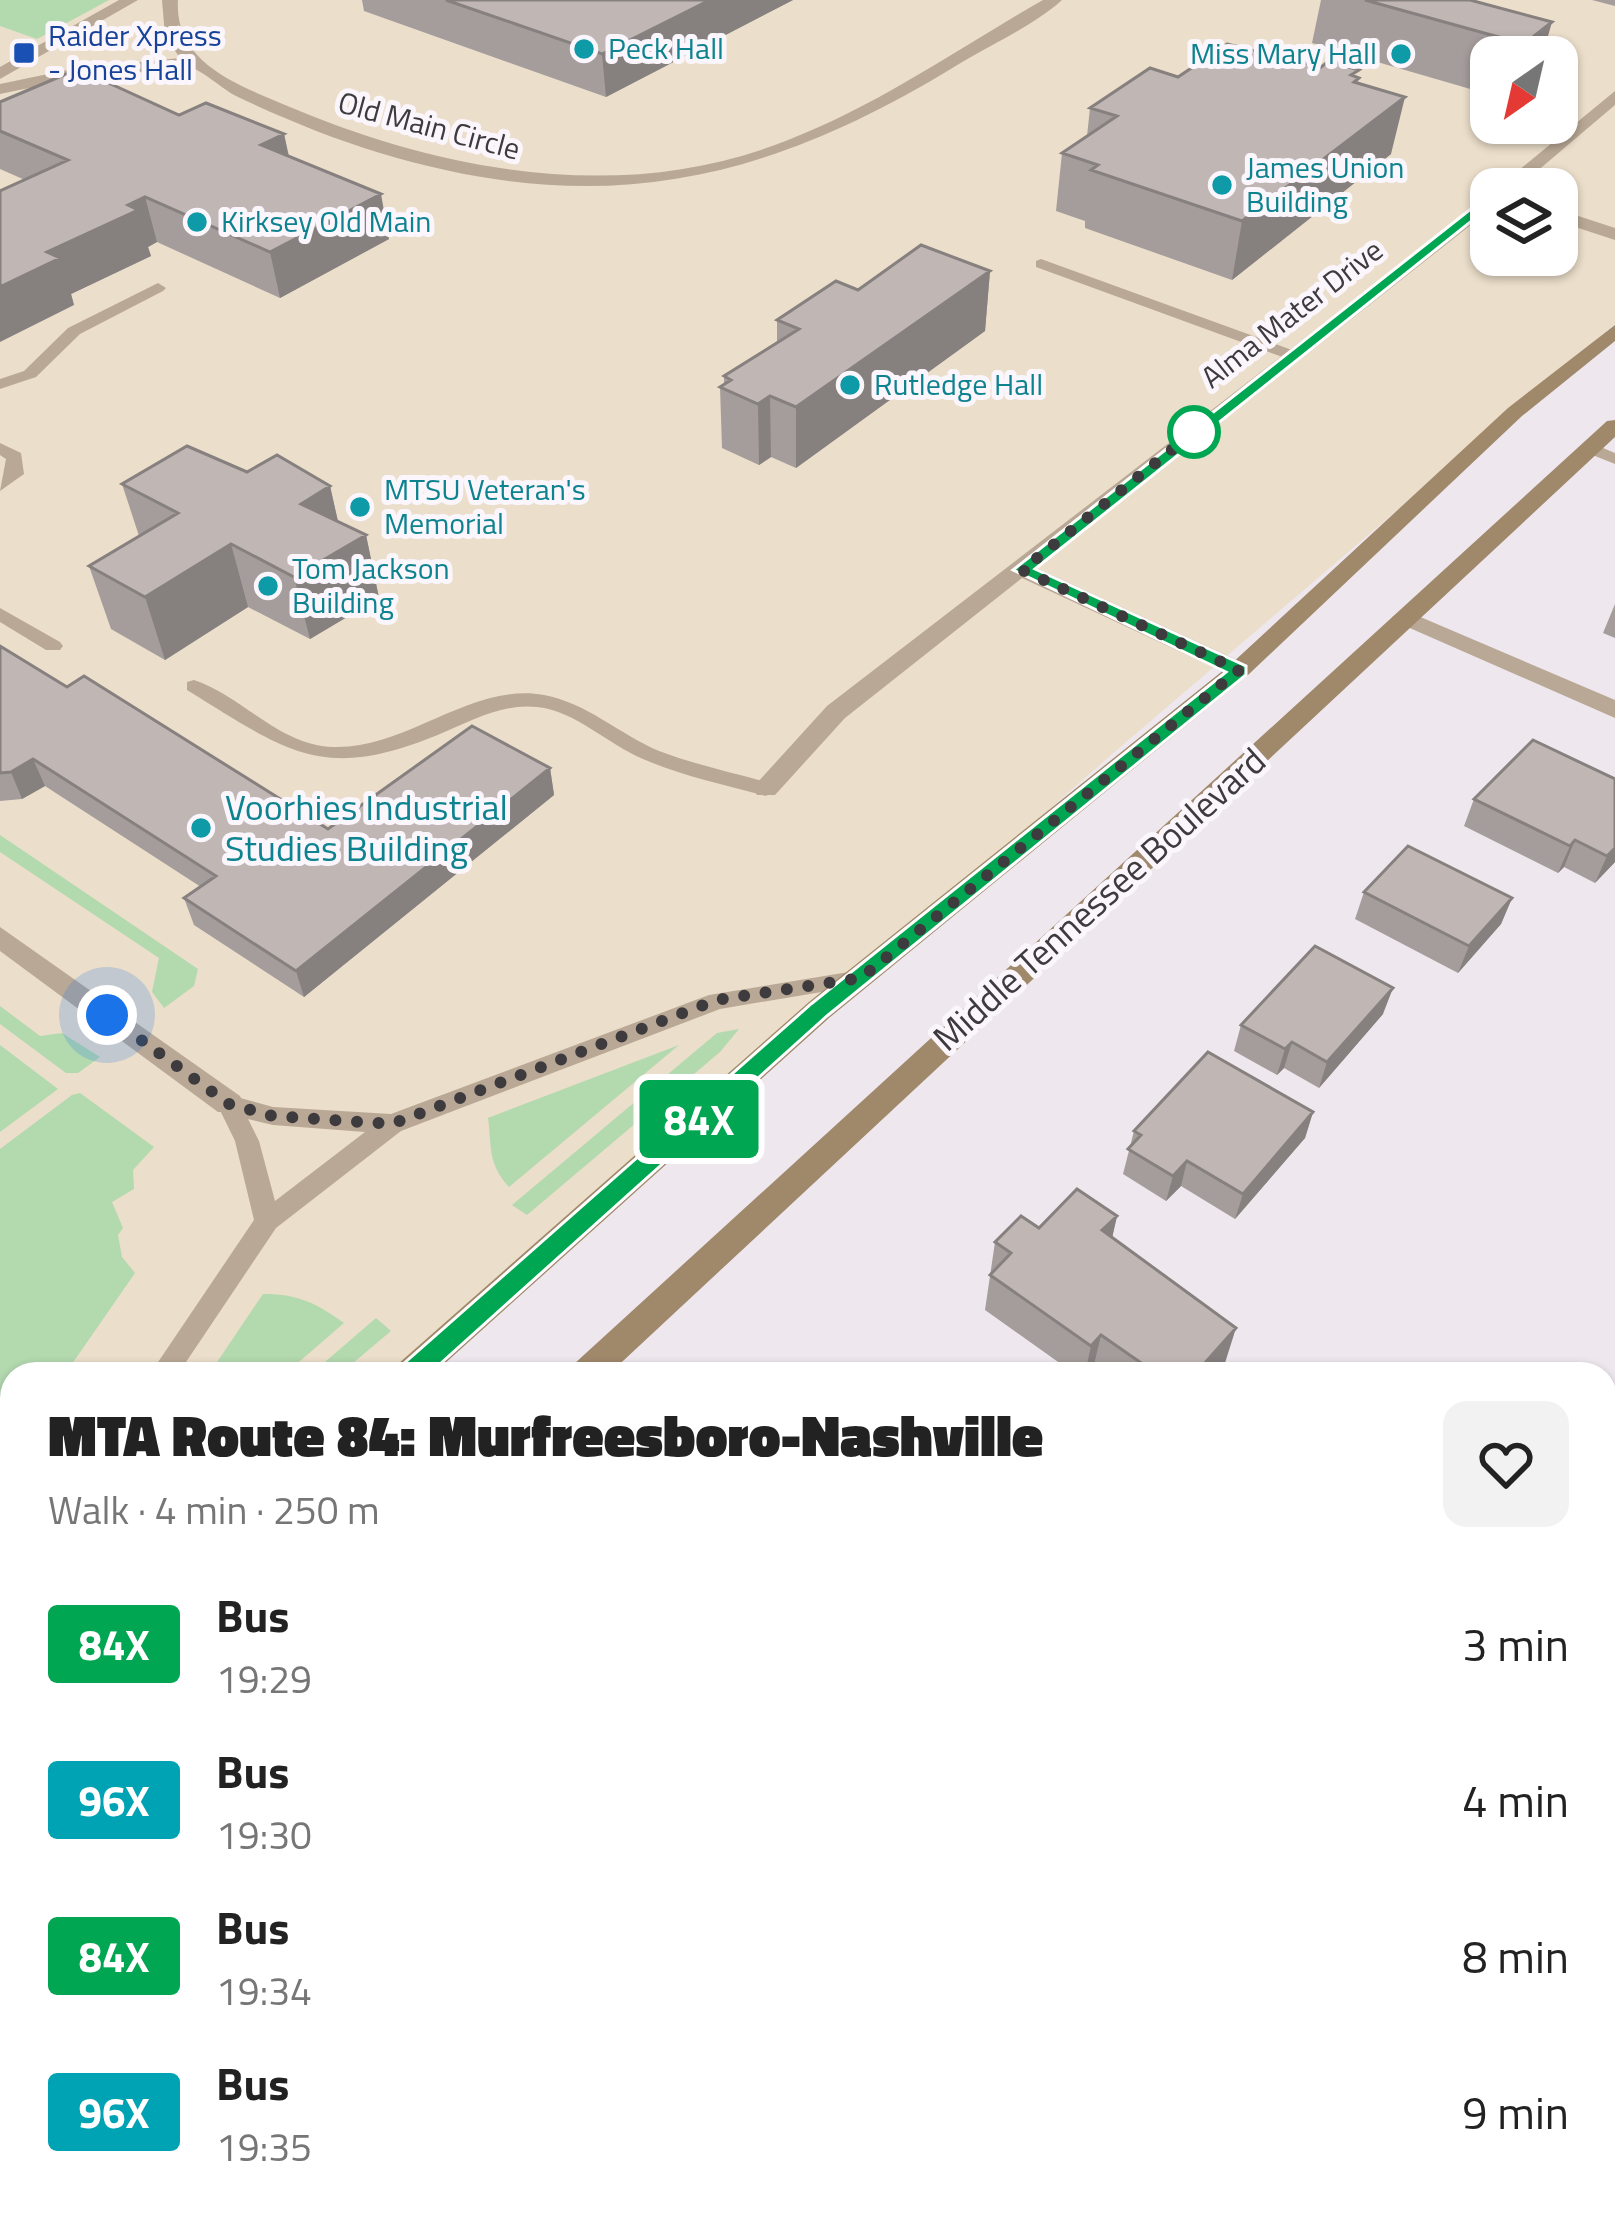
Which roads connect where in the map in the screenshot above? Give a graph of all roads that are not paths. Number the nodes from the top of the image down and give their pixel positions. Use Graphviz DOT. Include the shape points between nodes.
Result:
graph roads {
  1 [pos="130,0"];
  2 [pos="170,0"];
  3 [pos="1054,0"];
  4 [pos="190,62"];
  5 [pos="0,74"];
  6 [pos="0,89"];
  7 [pos="1615,96"];
  8 [pos="1530,168"];
  9 [pos="1470,217"];
  10 [pos="1578,222"];
  11 [pos="1615,234"];
  12 [pos="1041,264"];
  13 [pos="158,288"];
  14 [pos="1615,332"];
  15 [pos="1294,356"];
  16 [pos="0,384"];
  17 [pos="1615,426"];
  18 [pos="0,448"];
  19 [pos="1591,448"];
  20 [pos="1615,459"];
  21 [pos="0,486"];
  22 [pos="1022,570"];
  23 [pos="0,614"];
  24 [pos="1405,617"];
  25 [pos="52,646"];
  26 [pos="1239,670"];
  27 [pos="194,686"];
  28 [pos="1615,710"];
  29 [pos="766,789"];
  30 [pos="0,937"];
  31 [pos="861,978"];
  32 [pos="229,1104"];
  33 [pos="392,1124"];
  34 [pos="267,1221"];
  35 [pos="171,1362"];
  36 [pos="424,1362"];
  37 [pos="599,1362"];
  1 -- 5 [label="street"];
  2 -- 4 [label="street" via="169,21"];
  3 -- 4 [label="street, Old Main Circle" via="791,146 635,179 573,183 472,172 274,108"];
  4 -- 6 [label="street"];
  7 -- 8 [label="street"];
  9 -- 15 [label="street, Alma Mater Drive"];
  10 -- 11 [label="street"];
  12 -- 15 [label="lane"];
  13 -- 16 [label="lane" via="74,331 30,374"];
  14 -- 26 [label="main road" via="1514,412"];
  15 -- 22 [label="street, Alma Mater Drive"];
  17 -- 19 [label="main road, Middle Tennessee Boulevard"];
  18 -- 21 [label="lane" via="14,457 15,474"];
  19 -- 20 [label="lane"];
  19 -- 24 [label="main road, Middle Tennessee Boulevard"];
  22 -- 26 [label="street"];
  22 -- 29 [label="street, Alma Mater Drive" via="836,712"];
  23 -- 25 [label="lane"];
  24 -- 28 [label="street"];
  24 -- 37 [label="main road, Middle Tennessee Boulevard"];
  26 -- 31 [label="main road"];
  27 -- 29 [label="lane" via="310,753 337,757 376,753 485,707 530,700 650,754"];
  30 -- 32 [label="street"];
  31 -- 33 [label="lane" via="717,1000"];
  31 -- 36 [label="main road"];
  32 -- 33 [label="lane" via="273,1116"];
  32 -- 34 [label="lane"];
  33 -- 34 [label="lane"];
  34 -- 35 [label="lane"];
}
